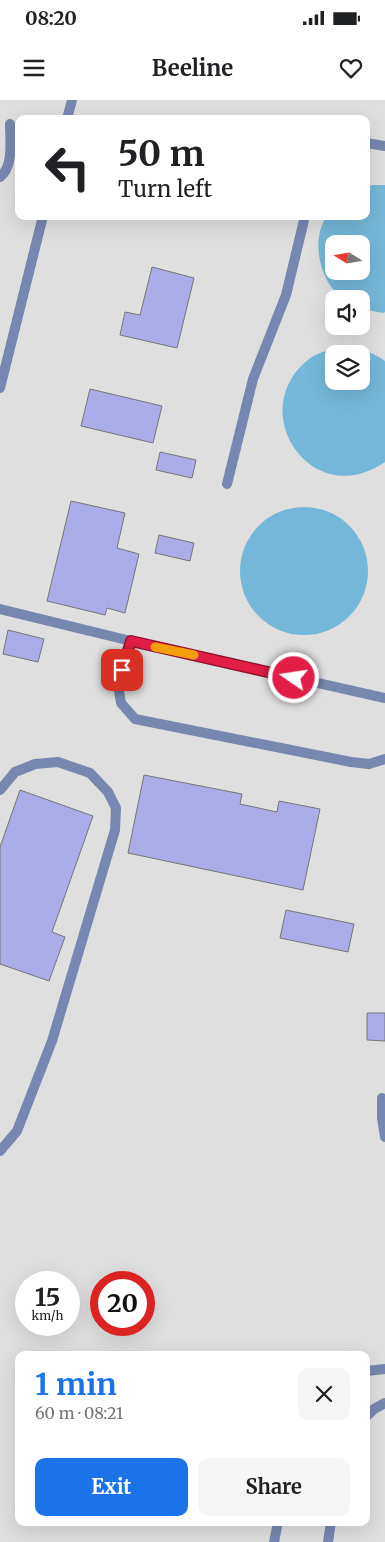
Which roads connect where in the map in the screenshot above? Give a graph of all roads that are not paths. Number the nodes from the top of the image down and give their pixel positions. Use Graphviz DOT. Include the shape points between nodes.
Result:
graph roads {
  1 [pos="72,100"];
  2 [pos="68,115"];
  3 [pos="10,124"];
  4 [pos="370,144"];
  5 [pos="385,146"];
  6 [pos="0,178"];
  7 [pos="42,220"];
  8 [pos="304,220"];
  9 [pos="1,385"];
  10 [pos="227,484"];
  11 [pos="0,609"];
  12 [pos="131,641"];
  13 [pos="385,698"];
  14 [pos="385,759"];
  15 [pos="0,790"];
  16 [pos="382,1098"];
  17 [pos="385,1137"];
  18 [pos="0,1151"];
  19 [pos="385,1369"];
  20 [pos="370,1371"];
  21 [pos="385,1404"];
  22 [pos="370,1413"];
  23 [pos="277,1526"];
  24 [pos="330,1526"];
  25 [pos="274,1542"];
  26 [pos="328,1542"];
  1 -- 2 [label="lane"];
  3 -- 6 [label="lane" via="8,163"];
  4 -- 5 [label="lane"];
  7 -- 9 [label="lane"];
  8 -- 10 [label="lane" via="286,295 253,379"];
  11 -- 12 [label="lane"];
  12 -- 13 [label="lane"];
  12 -- 14 [label="lane" via="118,685 121,702 135,719 350,762 369,764"];
  15 -- 18 [label="lane" via="15,772 35,764 58,762 90,773 108,792 116,808 115,830 52,1041 17,1131"];
  16 -- 17 [label="lane"];
  19 -- 20 [label="lane"];
  21 -- 22 [label="lane"];
  23 -- 25 [label="lane"];
  24 -- 26 [label="lane"];
}
